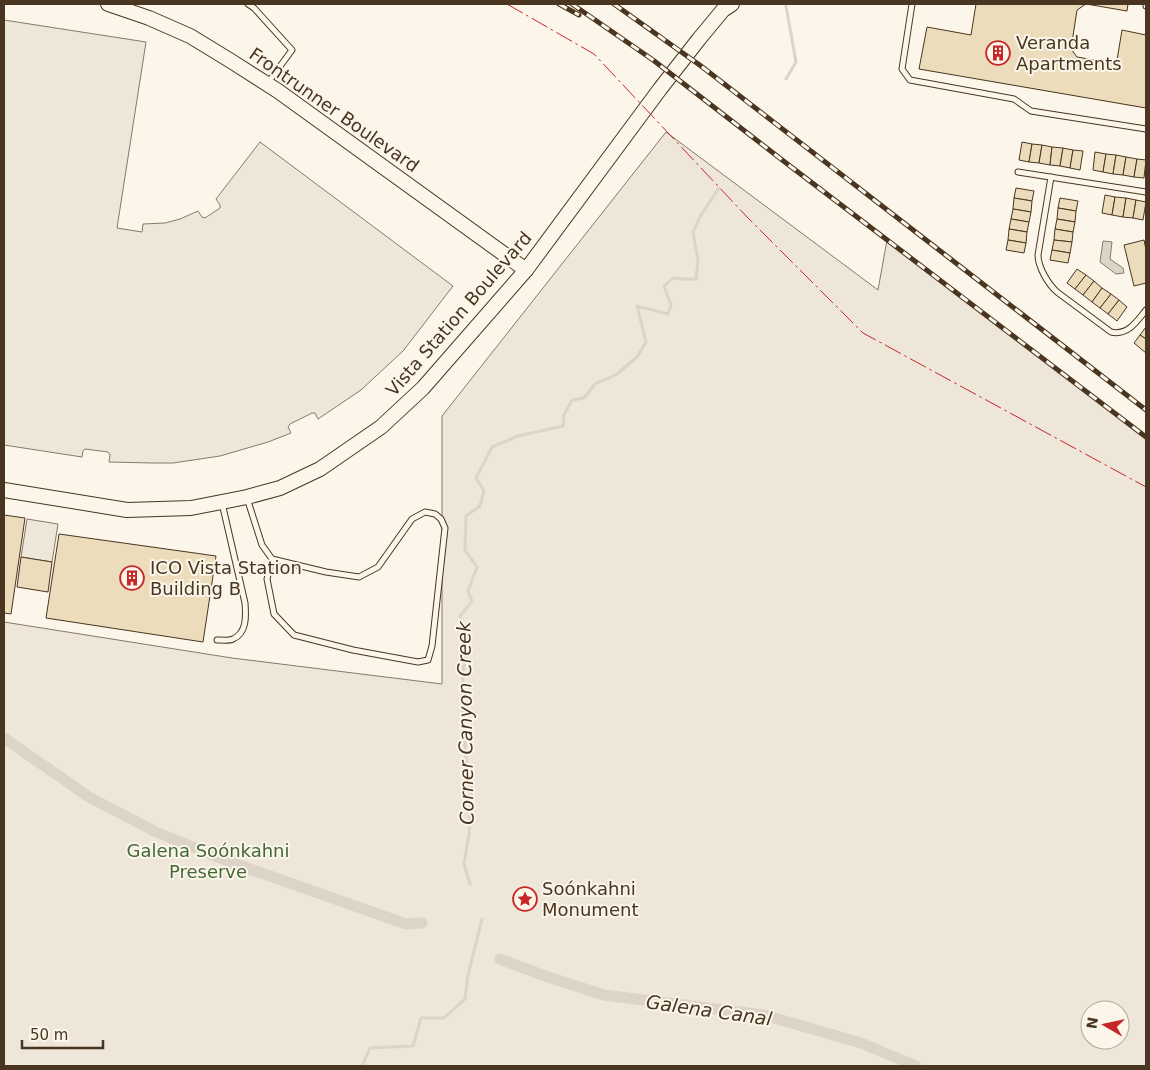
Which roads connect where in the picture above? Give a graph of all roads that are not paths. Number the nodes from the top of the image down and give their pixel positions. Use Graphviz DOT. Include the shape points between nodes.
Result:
graph roads {
  1 [pos="248,4"];
  2 [pos="732,4"];
  3 [pos="912,4"];
  4 [pos="116,5"];
  5 [pos="267,84"];
  6 [pos="1146,129"];
  7 [pos="1018,172"];
  8 [pos="1051,177"];
  9 [pos="1146,192"];
  10 [pos="526,270"];
  11 [pos="1146,310"];
  12 [pos="4,490"];
  13 [pos="247,498"];
  14 [pos="222,502"];
  15 [pos="272,559"];
  16 [pos="217,640"];
  1 -- 5 [label="lane" via="292,50"];
  2 -- 10 [label="street, Vista Station Boulevard" via="723,10 693,46"];
  3 -- 6 [label="lane" via="902,69 910,80 1014,99 1031,111"];
  4 -- 5 [label="street, Frontrunner Boulevard" via="190,36"];
  5 -- 10 [label="street, Frontrunner Boulevard"];
  7 -- 8 [label="lane"];
  8 -- 9 [label="lane"];
  8 -- 11 [label="lane" via="1038,255 1039,264 1051,286 1111,332 1128,330"];
  10 -- 13 [label="street, Vista Station Boulevard" via="423,388 381,428 320,469 280,488"];
  12 -- 14 [label="street, Vista Station Boulevard" via="127,510 192,508"];
  13 -- 14 [label="street, Vista Station Boulevard"];
  13 -- 15 [label="lane" via="262,545"];
  14 -- 16 [label="lane" via="245,603 246,624 233,639"];
  15 -- 15 [label="lane" via="267,579 274,614 294,636 418,662 428,660 445,528 434,514 425,512 412,519 378,567 360,577"];
}
